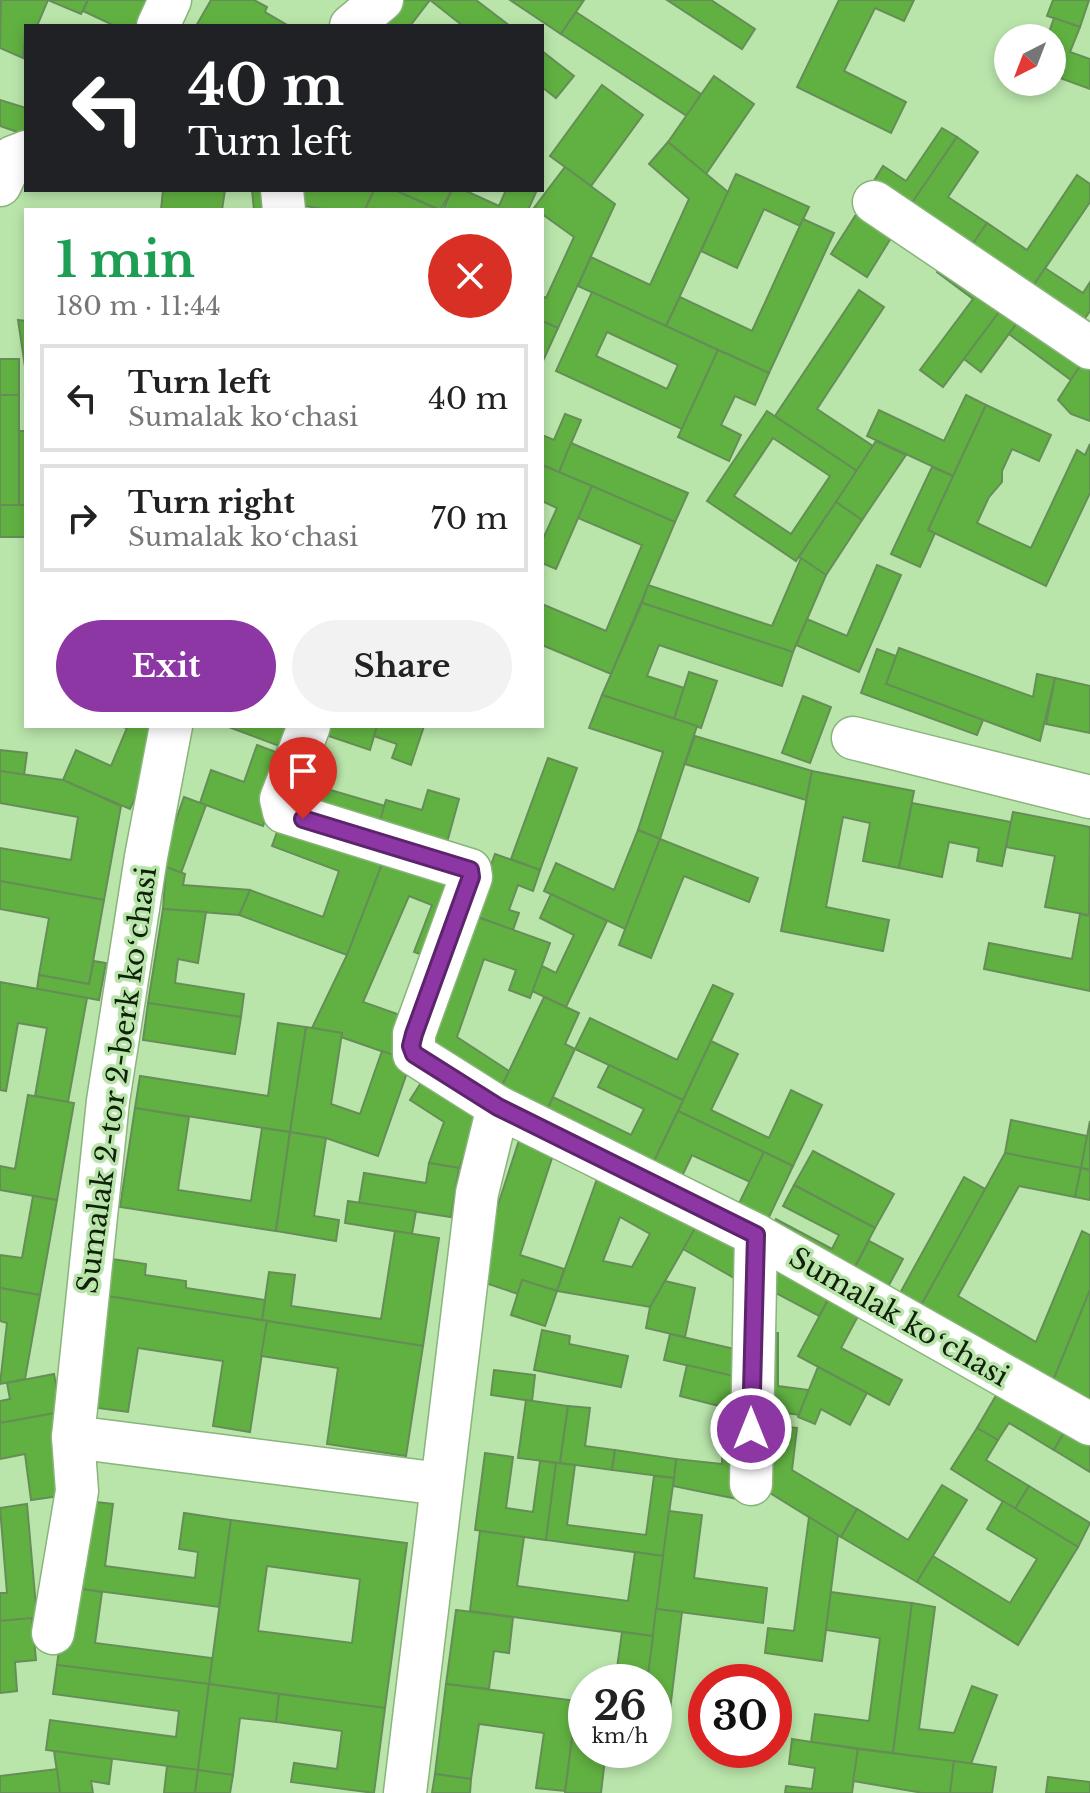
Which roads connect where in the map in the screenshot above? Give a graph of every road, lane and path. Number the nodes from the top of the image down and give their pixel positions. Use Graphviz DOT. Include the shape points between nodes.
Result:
graph roads {
  1 [pos="170,0"];
  2 [pos="159,24"];
  3 [pos="24,153"];
  4 [pos="0,185"];
  5 [pos="874,202"];
  6 [pos="1090,348"];
  7 [pos="171,728"];
  8 [pos="308,728"];
  9 [pos="853,738"];
  10 [pos="1090,797"];
  11 [pos="498,1107"];
  12 [pos="756,1235"];
  13 [pos="1090,1424"];
  14 [pos="73,1437"];
  15 [pos="441,1484"];
  16 [pos="751,1484"];
  17 [pos="53,1633"];
  18 [pos="405,1793"];
  1 -- 2 [label="street"];
  3 -- 4 [label="street" via="13,157"];
  5 -- 6 [label="street"];
  7 -- 14 [label="street, Sumalak 2-tor 2-berk koʻchasi" via="108,1101"];
  8 -- 11 [label="street, Sumalak koʻchasi" via="281,799 284,812 470,870 411,1046 414,1054"];
  9 -- 10 [label="street"];
  11 -- 12 [label="street, Sumalak koʻchasi"];
  11 -- 15 [label="street" via="477,1193"];
  12 -- 13 [label="street, Sumalak koʻchasi"];
  12 -- 16 [label="street"];
  14 -- 15 [label="street"];
  14 -- 17 [label="street, Sumalak 2-tor 2-berk koʻchasi" via="77,1491"];
  15 -- 18 [label="street"];
}
